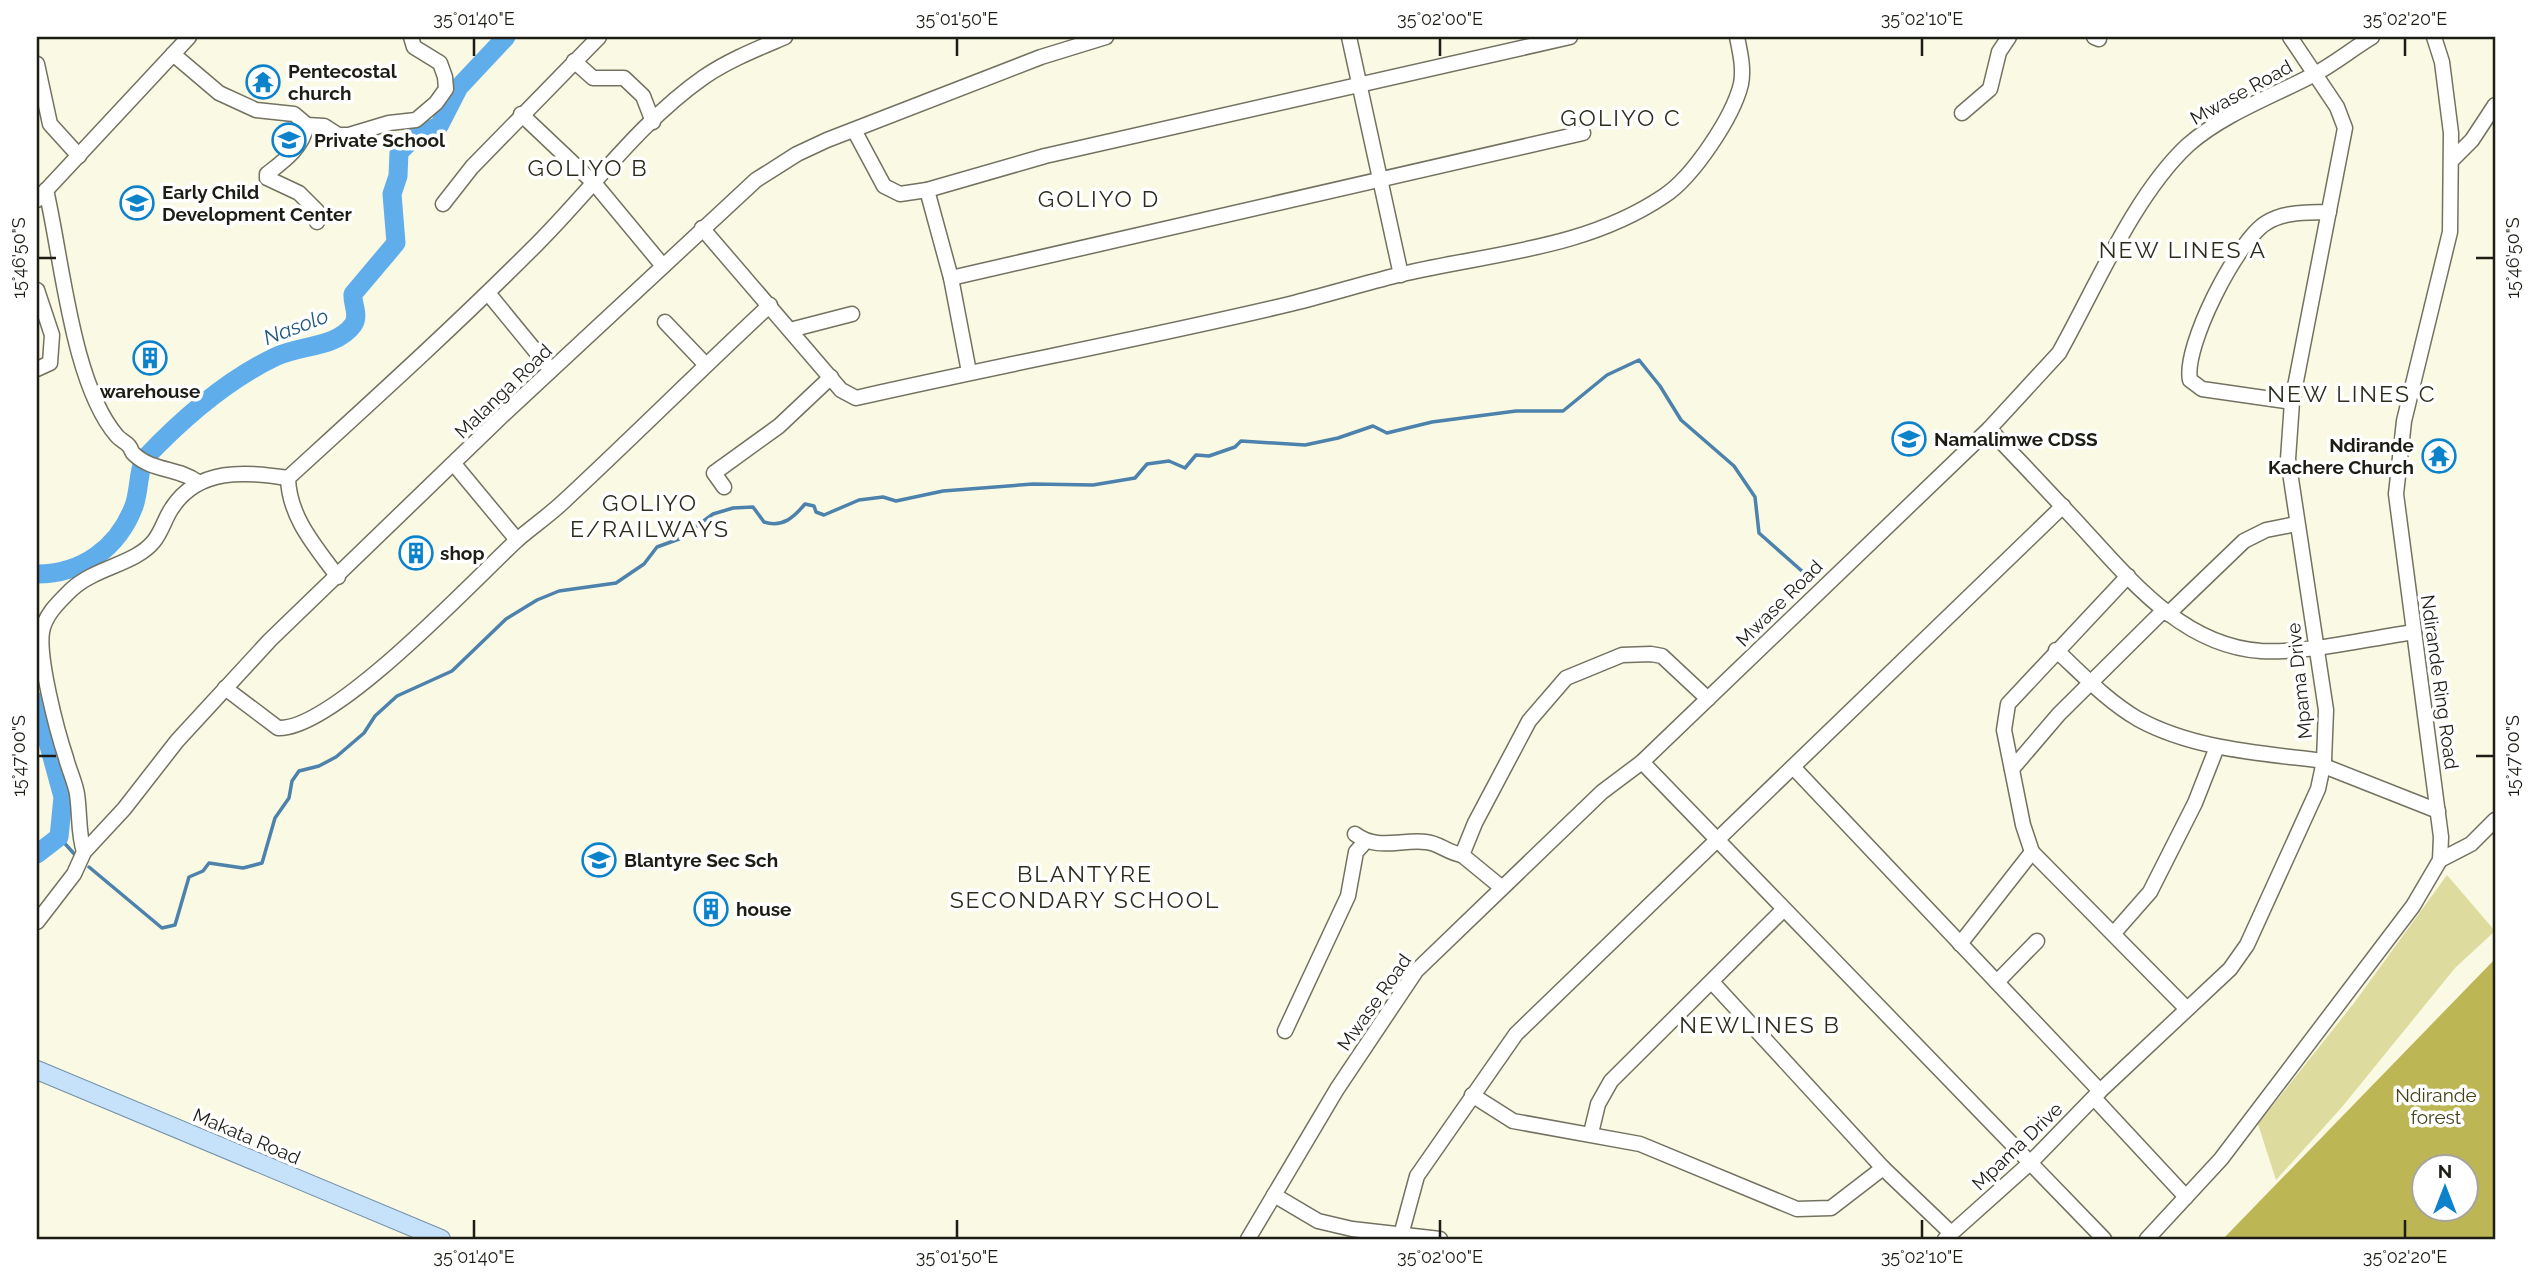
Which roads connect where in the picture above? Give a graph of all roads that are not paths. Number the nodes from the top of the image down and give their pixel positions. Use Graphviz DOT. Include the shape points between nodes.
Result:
graph roads {
  1 [pos="189,37"];
  2 [pos="411,37"];
  3 [pos="599,37"];
  4 [pos="785,37"];
  5 [pos="1106,37"];
  6 [pos="1349,37"];
  7 [pos="1570,37"];
  8 [pos="1737,37"];
  9 [pos="2009,37"];
  10 [pos="2290,37"];
  11 [pos="2372,37"];
  12 [pos="2434,37"];
  13 [pos="1518,42"];
  14 [pos="173,54"];
  15 [pos="575,61"];
  16 [pos="37,64"];
  17 [pos="2316,73"];
  18 [pos="1359,85"];
  19 [pos="2495,105"];
  20 [pos="1962,113"];
  21 [pos="521,114"];
  22 [pos="653,122"];
  23 [pos="307,125"];
  24 [pos="854,130"];
  25 [pos="1583,133"];
  26 [pos="79,156"];
  27 [pos="2453,159"];
  28 [pos="1380,180"];
  29 [pos="595,184"];
  30 [pos="927,190"];
  31 [pos="41,195"];
  32 [pos="443,204"];
  33 [pos="2329,212"];
  34 [pos="317,222"];
  35 [pos="702,228"];
  36 [pos="663,266"];
  37 [pos="1401,275"];
  38 [pos="951,278"];
  39 [pos="37,290"];
  40 [pos="488,293"];
  41 [pos="770,305"];
  42 [pos="852,314"];
  43 [pos="665,322"];
  44 [pos="790,330"];
  45 [pos="706,365"];
  46 [pos="37,369"];
  47 [pos="551,370"];
  48 [pos="969,372"];
  49 [pos="831,377"];
  50 [pos="2292,402"];
  51 [pos="1989,429"];
  52 [pos="454,464"];
  53 [pos="288,478"];
  54 [pos="198,482"];
  55 [pos="724,487"];
  56 [pos="2063,506"];
  57 [pos="2296,524"];
  58 [pos="517,540"];
  59 [pos="2128,576"];
  60 [pos="338,577"];
  61 [pos="2166,612"];
  62 [pos="2414,632"];
  63 [pos="2316,646"];
  64 [pos="2056,650"];
  65 [pos="2091,683"];
  66 [pos="225,688"];
  67 [pos="1708,699"];
  68 [pos="2217,747"];
  69 [pos="1642,762"];
  70 [pos="2324,764"];
  71 [pos="1793,767"];
  72 [pos="2012,769"];
  73 [pos="2438,811"];
  74 [pos="2495,820"];
  75 [pos="1715,840"];
  76 [pos="84,852"];
  77 [pos="2032,852"];
  78 [pos="1462,855"];
  79 [pos="2440,860"];
  80 [pos="1500,887"];
  81 [pos="1783,910"];
  82 [pos="37,922"];
  83 [pos="2114,933"];
  84 [pos="2037,941"];
  85 [pos="1960,944"];
  86 [pos="1712,982"];
  87 [pos="1997,982"];
  88 [pos="2187,1009"];
  89 [pos="1284,1031"];
  90 [pos="37,1070"];
  91 [pos="1472,1095"];
  92 [pos="2097,1095"];
  93 [pos="1591,1133"];
  94 [pos="2030,1163"];
  95 [pos="1883,1168"];
  96 [pos="1274,1195"];
  97 [pos="2186,1197"];
  98 [pos="1401,1235"];
  99 [pos="1948,1236"];
  100 [pos="441,1239"];
  101 [pos="1248,1239"];
  102 [pos="1440,1239"];
  103 [pos="2104,1239"];
  104 [pos="2147,1239"];
  1 -- 14 [label="street"];
  2 -- 23 [label="street" via="414,47 440,63 445,77 446,89 427,112 416,120 389,123 359,134 338,135 324,126"];
  3 -- 15 [label="street"];
  4 -- 22 [label="street" via="707,75"];
  5 -- 24 [label="street, Malanga Road" via="1041,57"];
  6 -- 18 [label="street"];
  7 -- 13 [label="street"];
  8 -- 37 [label="street" via="1741,85 1688,174 1667,194 1574,238"];
  9 -- 20 [label="street" via="1999,52 1990,89"];
  10 -- 17 [label="street, Mpama Drive"];
  11 -- 17 [label="street, Mwase Road"];
  12 -- 27 [label="street, Ndirande Ring Road" via="2447,95"];
  13 -- 18 [label="street"];
  14 -- 23 [label="street" via="219,93 256,110 294,114"];
  14 -- 26 [label="street"];
  15 -- 21 [label="street"];
  15 -- 22 [label="street" via="593,78 624,78 643,96"];
  16 -- 26 [label="street" via="50,124"];
  17 -- 33 [label="street, Mpama Drive" via="2345,128"];
  17 -- 51 [label="street, Mwase Road" via="2217,125 2171,163 2116,246 2059,353"];
  18 -- 28 [label="street"];
  18 -- 30 [label="street" via="1045,156"];
  19 -- 27 [label="street"];
  21 -- 29 [label="street"];
  21 -- 32 [label="street"];
  22 -- 29 [label="street"];
  23 -- 34 [label="street" via="298,146 267,178 299,193 317,211"];
  24 -- 30 [label="street" via="888,190 900,194"];
  24 -- 35 [label="street, Malanga Road" via="770,169"];
  25 -- 28 [label="street"];
  26 -- 31 [label="street"];
  27 -- 62 [label="street, Ndirande Ring Road" via="2448,244 2404,421 2396,494"];
  28 -- 37 [label="street"];
  28 -- 38 [label="street"];
  29 -- 36 [label="street"];
  29 -- 40 [label="street"];
  30 -- 38 [label="street"];
  31 -- 54 [label="street" via="80,358 94,395 133,454 157,467 185,472"];
  33 -- 50 [label="street, Mpama Drive"];
  33 -- 50 [label="street" via="2281,215 2258,228 2208,312 2188,369 2190,380 2202,389"];
  35 -- 36 [label="street, Malanga Road"];
  35 -- 41 [label="street"];
  36 -- 47 [label="street, Malanga Road"];
  37 -- 48 [label="street" via="1289,304"];
  38 -- 48 [label="street"];
  39 -- 46 [label="street" via="52,335 50,363"];
  40 -- 47 [label="street"];
  40 -- 53 [label="street"];
  41 -- 44 [label="street"];
  41 -- 45 [label="street"];
  42 -- 44 [label="street"];
  43 -- 45 [label="street"];
  44 -- 49 [label="street"];
  45 -- 58 [label="street" via="560,505"];
  47 -- 52 [label="street, Malanga Road"];
  48 -- 49 [label="street" via="856,398 841,390"];
  49 -- 55 [label="street" via="779,426 714,472"];
  50 -- 57 [label="street, Mpama Drive" via="2288,459"];
  51 -- 56 [label="street"];
  51 -- 67 [label="street, Mwase Road"];
  52 -- 58 [label="street"];
  52 -- 60 [label="street, Malanga Road"];
  53 -- 54 [label="street" via="218,475"];
  53 -- 60 [label="street" via="288,494 303,529"];
  54 -- 76 [label="street" via="172,507 154,541 137,556 108,566 75,587 50,612 42,633 46,673 77,791"];
  56 -- 59 [label="street"];
  56 -- 71 [label="street"];
  57 -- 61 [label="street" via="2252,535"];
  57 -- 63 [label="street, Mpama Drive"];
  58 -- 66 [label="street" via="380,670 300,724 285,729 270,725"];
  59 -- 61 [label="street"];
  59 -- 64 [label="street"];
  60 -- 66 [label="street, Malanga Road"];
  61 -- 63 [label="street" via="2198,633 2238,647 2260,651"];
  61 -- 65 [label="street"];
  62 -- 63 [label="street"];
  62 -- 73 [label="street, Ndirande Ring Road"];
  63 -- 70 [label="street, Mpama Drive" via="2326,710"];
  64 -- 65 [label="street"];
  64 -- 72 [label="street" via="2008,704 2004,730"];
  65 -- 68 [label="street" via="2139,719"];
  65 -- 72 [label="street"];
  66 -- 76 [label="street, Malanga Road"];
  67 -- 69 [label="street, Mwase Road"];
  67 -- 78 [label="street" via="1662,656 1651,654 1622,655 1566,678 1529,721"];
  68 -- 70 [label="street"];
  68 -- 83 [label="street" via="2195,803 2150,892"];
  69 -- 75 [label="street"];
  69 -- 80 [label="street, Mwase Road" via="1602,792"];
  70 -- 73 [label="street"];
  70 -- 88 [label="street, Mpama Drive" via="2318,789 2247,945 2230,969"];
  71 -- 75 [label="street"];
  71 -- 85 [label="street"];
  72 -- 77 [label="street"];
  73 -- 79 [label="street, Ndirande Ring Road"];
  74 -- 79 [label="street" via="2471,844"];
  75 -- 81 [label="street"];
  75 -- 91 [label="street" via="1516,1034"];
  76 -- 82 [label="street, Malanga Road" via="74,874"];
  77 -- 83 [label="street"];
  77 -- 85 [label="street"];
  78 -- 80 [label="street"];
  78 -- 89 [label="street" via="1424,841 1392,844 1360,838 1349,896"];
  79 -- 97 [label="street" via="2363,973"];
  80 -- 96 [label="street, Mwase Road" via="1416,971 1337,1089"];
  81 -- 86 [label="street"];
  81 -- 94 [label="street"];
  83 -- 88 [label="street"];
  84 -- 87 [label="street"];
  85 -- 87 [label="street"];
  86 -- 93 [label="street" via="1611,1081 1598,1104"];
  86 -- 95 [label="street"];
  87 -- 92 [label="street"];
  88 -- 92 [label="street, Mpama Drive"];
  90 -- 100 [label="main road, Makata Road"];
  91 -- 93 [label="street" via="1513,1121"];
  91 -- 98 [label="street" via="1418,1177"];
  92 -- 94 [label="street, Mpama Drive"];
  92 -- 97 [label="street"];
  93 -- 95 [label="street" via="1640,1144 1797,1209 1831,1208"];
  94 -- 99 [label="street, Mpama Drive"];
  94 -- 103 [label="street"];
  95 -- 99 [label="street"];
  96 -- 98 [label="street" via="1318,1221"];
  96 -- 101 [label="street, Mwase Road"];
  97 -- 104 [label="street"];
  98 -- 102 [label="street"];
}
